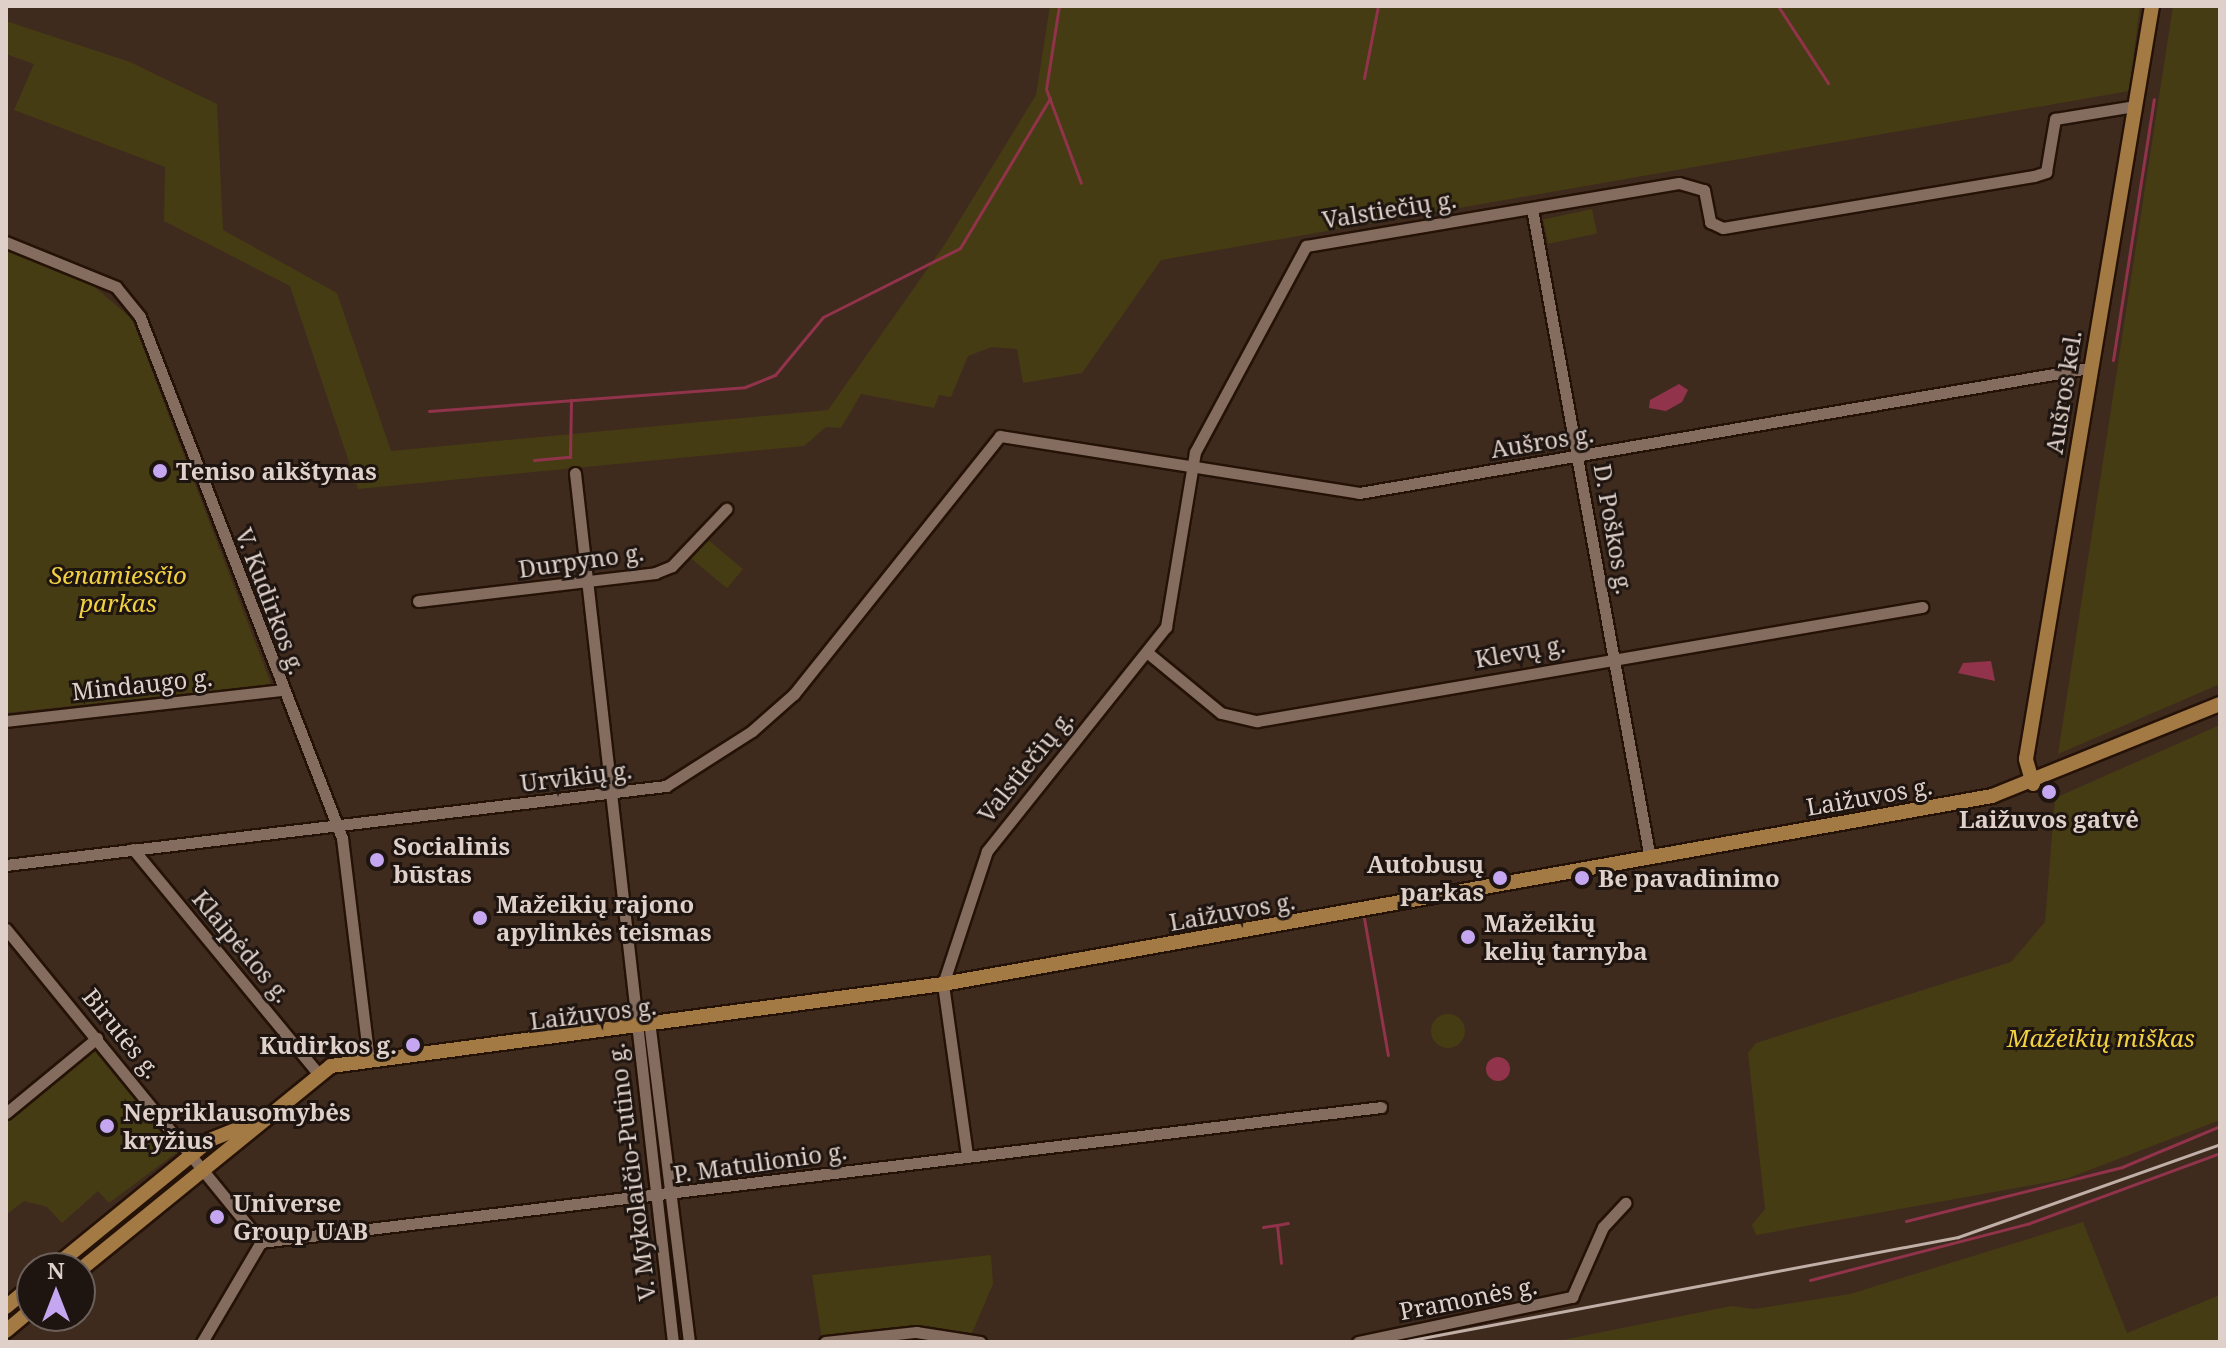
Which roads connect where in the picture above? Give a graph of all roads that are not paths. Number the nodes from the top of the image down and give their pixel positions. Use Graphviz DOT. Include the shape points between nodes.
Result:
graph roads {
  1 [pos="2152,6"];
  2 [pos="2134,106"];
  3 [pos="1532,209"];
  4 [pos="6,242"];
  5 [pos="2089,368"];
  6 [pos="1000,436"];
  7 [pos="1579,458"];
  8 [pos="1190,469"];
  9 [pos="575,473"];
  10 [pos="726,509"];
  11 [pos="589,583"];
  12 [pos="418,601"];
  13 [pos="1922,607"];
  14 [pos="1148,653"];
  15 [pos="1614,657"];
  16 [pos="282,690"];
  17 [pos="2220,704"];
  18 [pos="6,721"];
  19 [pos="2033,784"];
  20 [pos="610,795"];
  21 [pos="336,825"];
  22 [pos="133,849"];
  23 [pos="1650,858"];
  24 [pos="6,865"];
  25 [pos="6,929"];
  26 [pos="943,984"];
  27 [pos="643,1029"];
  28 [pos="97,1038"];
  29 [pos="369,1061"];
  30 [pos="317,1072"];
  31 [pos="1381,1107"];
  32 [pos="6,1113"];
  33 [pos="250,1124"];
  34 [pos="192,1154"];
  35 [pos="967,1155"];
  36 [pos="204,1168"];
  37 [pos="671,1196"];
  38 [pos="656,1198"];
  39 [pos="1625,1203"];
  40 [pos="261,1242"];
  41 [pos="73,1252"];
  42 [pos="96,1257"];
  43 [pos="202,1342"];
  44 [pos="673,1342"];
  45 [pos="689,1342"];
  46 [pos="825,1342"];
  47 [pos="980,1342"];
  48 [pos="1358,1342"];
  1 -- 2 [label="main road, Aušros kel."];
  2 -- 3 [label="street, Valstiečių g." via="2055,119 2048,130 2050,162 2034,176 1723,228 1710,222 1704,190 1693,183"];
  2 -- 5 [label="main road, Aušros kel."];
  3 -- 7 [label="street, D. Poškos g."];
  3 -- 8 [label="street, Valstiečių g." via="1306,246"];
  4 -- 16 [label="street, V. Kudirkos g." via="132,300"];
  5 -- 7 [label="street, Aušros g."];
  5 -- 19 [label="main road, Aušros kel." via="2026,759"];
  6 -- 8 [label="street, Aušros g."];
  6 -- 20 [label="street, Urvikių g." via="775,714 675,782"];
  7 -- 8 [label="street, Aušros g." via="1359,493"];
  7 -- 15 [label="street, D. Poškos g."];
  8 -- 14 [label="street, Valstiečių g." via="1166,627"];
  9 -- 11 [label="street, V. Mykolaičio-Putino g."];
  10 -- 11 [label="street, Durpyno g." via="672,566"];
  11 -- 12 [label="street, Durpyno g."];
  11 -- 20 [label="street, V. Mykolaičio-Putino g."];
  13 -- 15 [label="street, Klevų g."];
  14 -- 15 [label="street, Klevų g." via="1238,721"];
  14 -- 26 [label="street, Valstiečių g." via="997,831"];
  15 -- 23 [label="street, D. Poškos g."];
  16 -- 18 [label="street, Mindaugo g."];
  16 -- 21 [label="street, V. Kudirkos g."];
  17 -- 19 [label="main road, Laižuvos g."];
  19 -- 23 [label="main road, Laižuvos g."];
  20 -- 21 [label="street, Urvikių g."];
  20 -- 27 [label="street, V. Mykolaičio-Putino g."];
  21 -- 22 [label="street, Urvikių g."];
  21 -- 29 [label="street, V. Kudirkos g."];
  22 -- 24 [label="street, Urvikių g."];
  22 -- 30 [label="street, Klaipėdos g."];
  23 -- 26 [label="main road, Laižuvos g."];
  25 -- 28 [label="street, Birutės g."];
  26 -- 27 [label="main road, Laižuvos g."];
  26 -- 35 [label="street"];
  27 -- 29 [label="main road, Laižuvos g."];
  27 -- 37 [label="street, V. Mykolaičio-Putino g."];
  27 -- 38 [label="street, V. Mykolaičio-Putino g."];
  28 -- 32 [label="street"];
  28 -- 34 [label="street, Birutės g."];
  29 -- 30 [label="main road, Laižuvos g."];
  30 -- 33 [label="main road, Laižuvos g."];
  31 -- 35 [label="street, P. Matulionio g."];
  33 -- 34 [label="main road"];
  33 -- 36 [label="main road"];
  34 -- 36 [label="street, Birutės g."];
  34 -- 41 [label="main road"];
  35 -- 37 [label="street, P. Matulionio g."];
  36 -- 40 [label="street, Birutės g."];
  36 -- 42 [label="main road"];
  37 -- 38 [label="street, P. Matulionio g."];
  37 -- 45 [label="street, V. Mykolaičio-Putino g."];
  38 -- 40 [label="street, P. Matulionio g."];
  38 -- 44 [label="street, V. Mykolaičio-Putino g."];
  39 -- 48 [label="street, Pramonės g." via="1603,1227 1572,1297"];
  40 -- 43 [label="street"];
  46 -- 47 [label="street" via="916,1332"];
}
